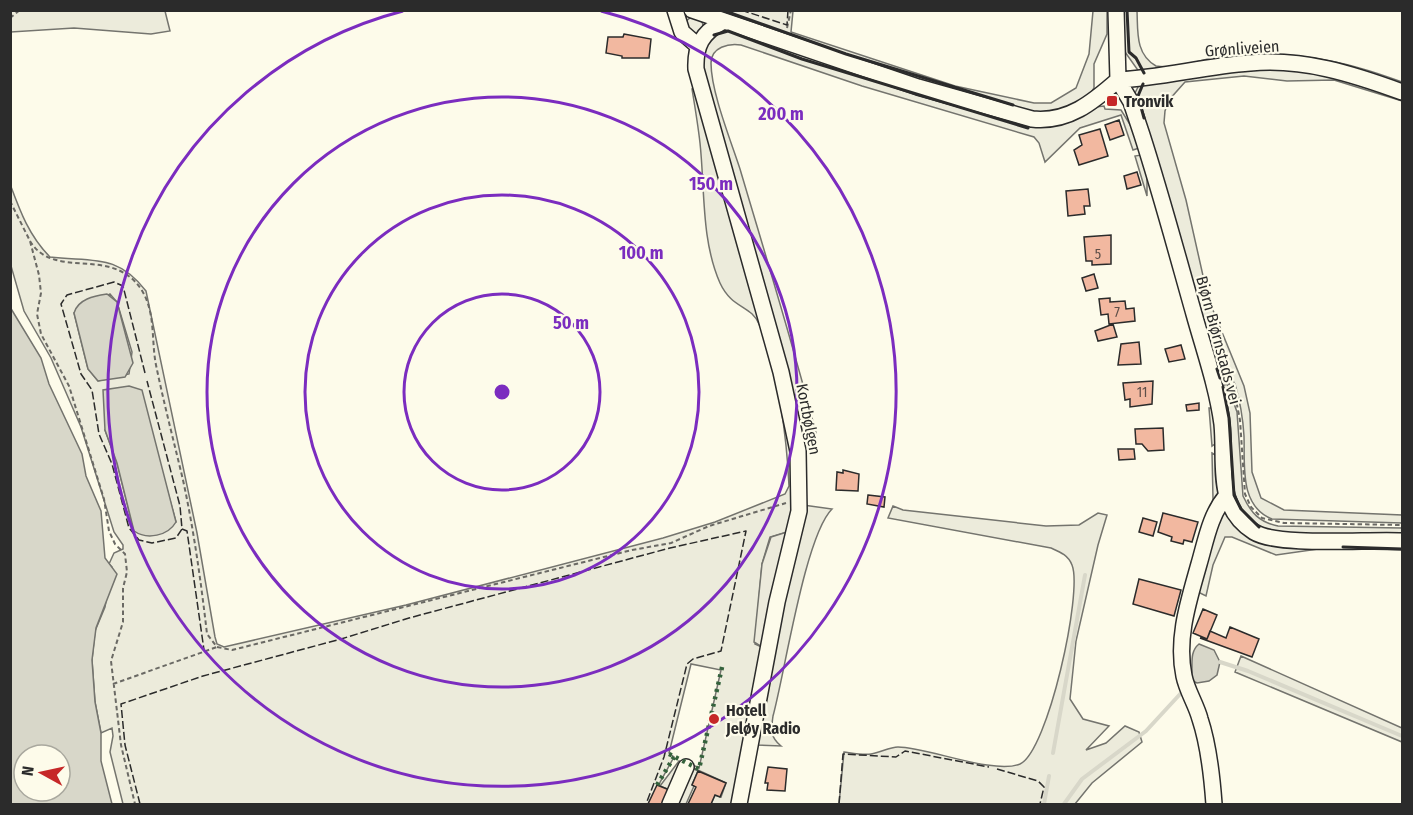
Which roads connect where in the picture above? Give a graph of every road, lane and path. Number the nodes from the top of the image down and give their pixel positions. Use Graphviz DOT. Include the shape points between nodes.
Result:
graph roads {
  1 [pos="20,10"];
  2 [pos="675,10"];
  3 [pos="692,10"];
  4 [pos="791,10"];
  5 [pos="1116,10"];
  6 [pos="10,18"];
  7 [pos="722,22"];
  8 [pos="779,26"];
  9 [pos="698,46"];
  10 [pos="1118,80"];
  11 [pos="1402,92"];
  12 [pos="10,201"];
  13 [pos="30,240"];
  14 [pos="1222,383"];
  15 [pos="1226,496"];
  16 [pos="800,498"];
  17 [pos="1402,525"];
  18 [pos="1402,541"];
  19 [pos="217,647"];
  20 [pos="113,684"];
  21 [pos="686,767"];
  22 [pos="135,804"];
  23 [pos="670,804"];
  24 [pos="739,804"];
  25 [pos="1214,804"];
  1 -- 6 [label="path"];
  2 -- 9 [label="street" via="682,32"];
  3 -- 7 [label="street"];
  4 -- 8 [label="path" via="787,28"];
  5 -- 10 [label="street"];
  7 -- 9 [label="street" via="708,30"];
  7 -- 10 [label="street" via="918,87 1032,119 1051,120 1082,110"];
  9 -- 16 [label="street, Kortbølgen" via="696,69 700,86 793,422"];
  10 -- 11 [label="street, Grønliveien" via="1272,62 1338,71"];
  10 -- 15 [label="street, Biørn Biørnstads vei" via="1131,102 1142,135 1211,373 1222,425"];
  12 -- 13 [label="path"];
  13 -- 19 [label="path" via="51,260 91,262 117,270 133,281 146,299 155,363 189,513 207,634"];
  13 -- 20 [label="path" via="41,286 37,314 41,334 69,386 104,499 109,531 125,554 123,622 111,661"];
  14 -- 17 [label="path" via="1232,385 1237,403 1245,494 1262,518 1284,524"];
  15 -- 18 [label="street, Biørn Biørnstads vei" via="1239,519 1250,530 1266,537"];
  15 -- 25 [label="street" via="1213,516 1206,539 1186,611 1182,647 1184,676 1207,744"];
  16 -- 19 [label="path" via="709,526 671,543 232,650"];
  16 -- 24 [label="street, Kortbølgen"];
  19 -- 20 [label="path"];
  20 -- 22 [label="path"];
  21 -- 23 [label="street"];
}
